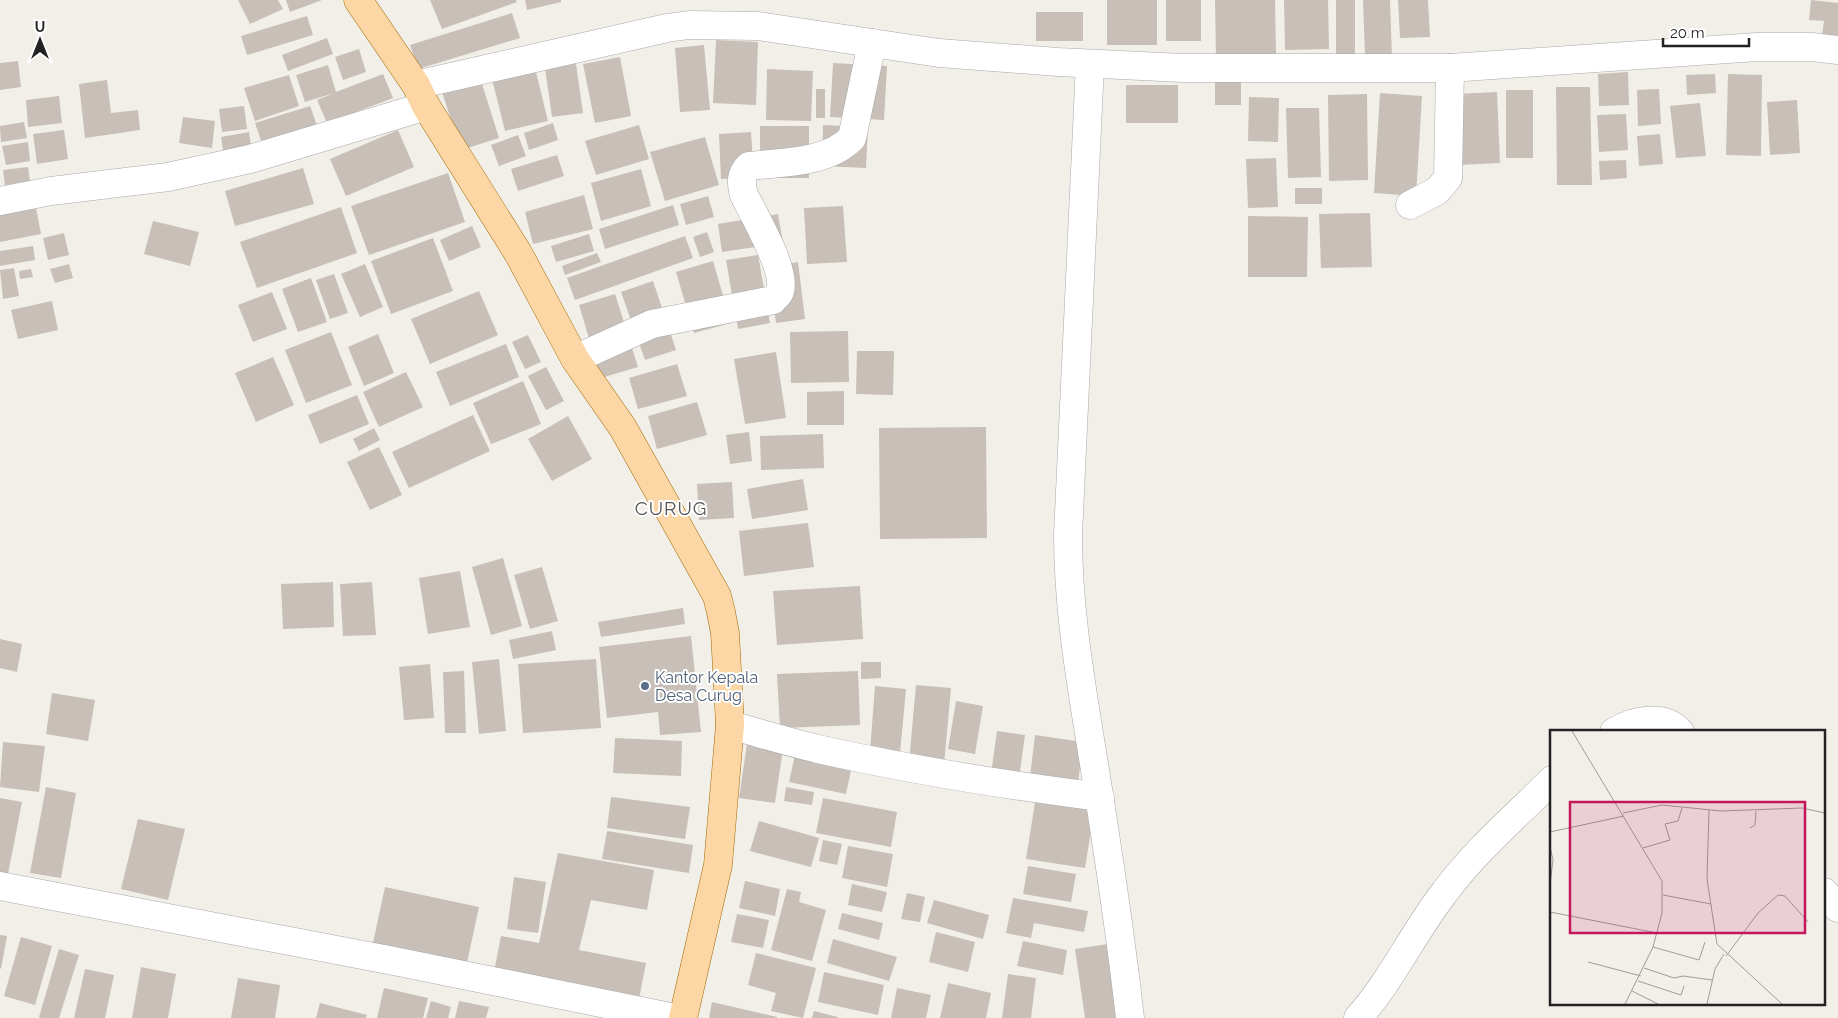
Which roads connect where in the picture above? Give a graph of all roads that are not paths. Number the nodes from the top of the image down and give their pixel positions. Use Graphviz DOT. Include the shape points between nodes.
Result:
graph roads {
  1 [pos="358,0"];
  2 [pos="872,43"];
  3 [pos="1838,50"];
  4 [pos="1090,64"];
  5 [pos="1450,68"];
  6 [pos="421,96"];
  7 [pos="0,201"];
  8 [pos="1410,205"];
  9 [pos="575,359"];
  10 [pos="730,725"];
  11 [pos="1619,730"];
  12 [pos="1678,730"];
  13 [pos="1550,782"];
  14 [pos="1100,797"];
  15 [pos="0,886"];
  16 [pos="1826,894"];
  17 [pos="1838,908"];
  18 [pos="675,1018"];
  19 [pos="683,1018"];
  20 [pos="1130,1018"];
  21 [pos="1358,1018"];
  1 -- 6 [label="main road"];
  2 -- 4 [label="street" via="939,53"];
  2 -- 6 [label="street" via="766,27 689,25 667,28"];
  2 -- 9 [label="street" via="852,138 830,154 750,166 743,173 744,196 776,260 780,293 773,300 652,324"];
  3 -- 5 [label="street" via="1812,46 1758,47"];
  4 -- 5 [label="street"];
  4 -- 14 [label="street" via="1068,571 1077,664"];
  5 -- 8 [label="street" via="1448,178 1437,191"];
  6 -- 7 [label="street" via="250,159 168,177 51,191"];
  6 -- 9 [label="main road" via="518,253"];
  9 -- 10 [label="main road" via="623,428 717,596 725,633"];
  10 -- 14 [label="street" via="816,749 914,769 996,784"];
  10 -- 19 [label="main road" via="718,865"];
  11 -- 12 [label="street" via="1642,720 1659,722"];
  13 -- 21 [label="street" via="1468,862"];
  14 -- 20 [label="street"];
  15 -- 18 [label="street"];
  16 -- 17 [label="street"];
}
